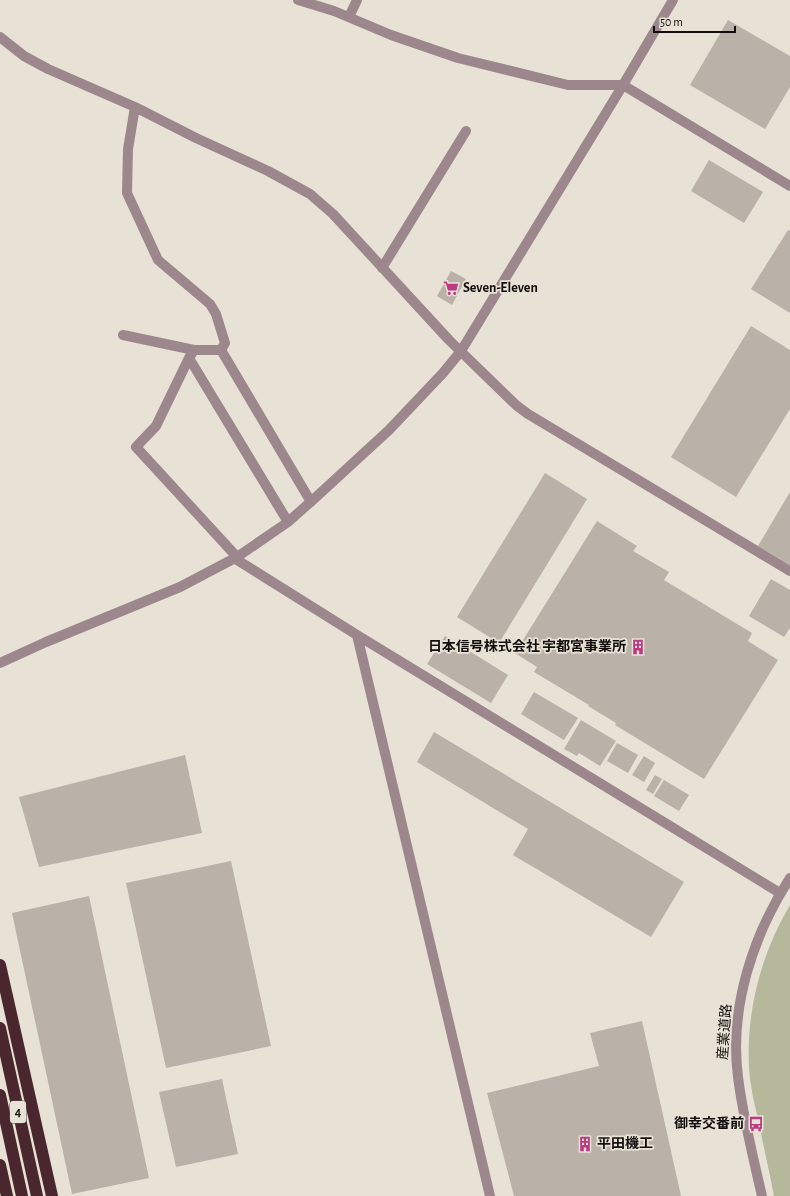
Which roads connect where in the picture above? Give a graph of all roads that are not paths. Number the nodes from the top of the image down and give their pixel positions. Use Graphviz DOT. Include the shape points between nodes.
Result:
graph roads {
  1 [pos="298,0"];
  2 [pos="357,0"];
  3 [pos="673,0"];
  4 [pos="349,17"];
  5 [pos="0,37"];
  6 [pos="623,85"];
  7 [pos="135,107"];
  8 [pos="466,131"];
  9 [pos="790,186"];
  10 [pos="382,268"];
  11 [pos="123,336"];
  12 [pos="221,350"];
  13 [pos="461,351"];
  14 [pos="192,354"];
  15 [pos="311,502"];
  16 [pos="288,522"];
  17 [pos="236,558"];
  18 [pos="790,571"];
  19 [pos="357,636"];
  20 [pos="0,663"];
  21 [pos="790,878"];
  22 [pos="780,893"];
  23 [pos="0,965"];
  24 [pos="0,1028"];
  25 [pos="0,1095"];
  26 [pos="0,1165"];
  27 [pos="7,1196"];
  28 [pos="22,1196"];
  29 [pos="37,1196"];
  30 [pos="52,1196"];
  31 [pos="490,1196"];
  32 [pos="762,1196"];
  1 -- 4 [label="street"];
  2 -- 4 [label="street"];
  3 -- 6 [label="street"];
  4 -- 6 [label="street" via="390,35 458,58 558,83"];
  5 -- 7 [label="street" via="24,56 48,69"];
  6 -- 9 [label="street"];
  6 -- 13 [label="street"];
  7 -- 10 [label="street" via="310,194 333,214"];
  7 -- 12 [label="street" via="128,149 127,194 158,260 210,304 216,314 225,343"];
  8 -- 10 [label="street"];
  10 -- 13 [label="street"];
  11 -- 14 [label="street"];
  12 -- 14 [label="street"];
  12 -- 15 [label="street"];
  13 -- 15 [label="street" via="389,430"];
  13 -- 18 [label="street" via="528,414"];
  14 -- 16 [label="street"];
  14 -- 17 [label="street" via="156,426 136,447"];
  15 -- 16 [label="street"];
  16 -- 17 [label="street"];
  17 -- 19 [label="street"];
  17 -- 20 [label="street" via="180,587"];
  19 -- 22 [label="street"];
  19 -- 31 [label="street"];
  21 -- 22 [label="street, 産業道路"];
  22 -- 32 [label="street, 産業道路" via="760,936 746,976 737,1039 738,1077"];
  23 -- 30 [label="highway"];
  24 -- 29 [label="highway, 4"];
  25 -- 28 [label="highway, 4"];
  26 -- 27 [label="highway"];
}
